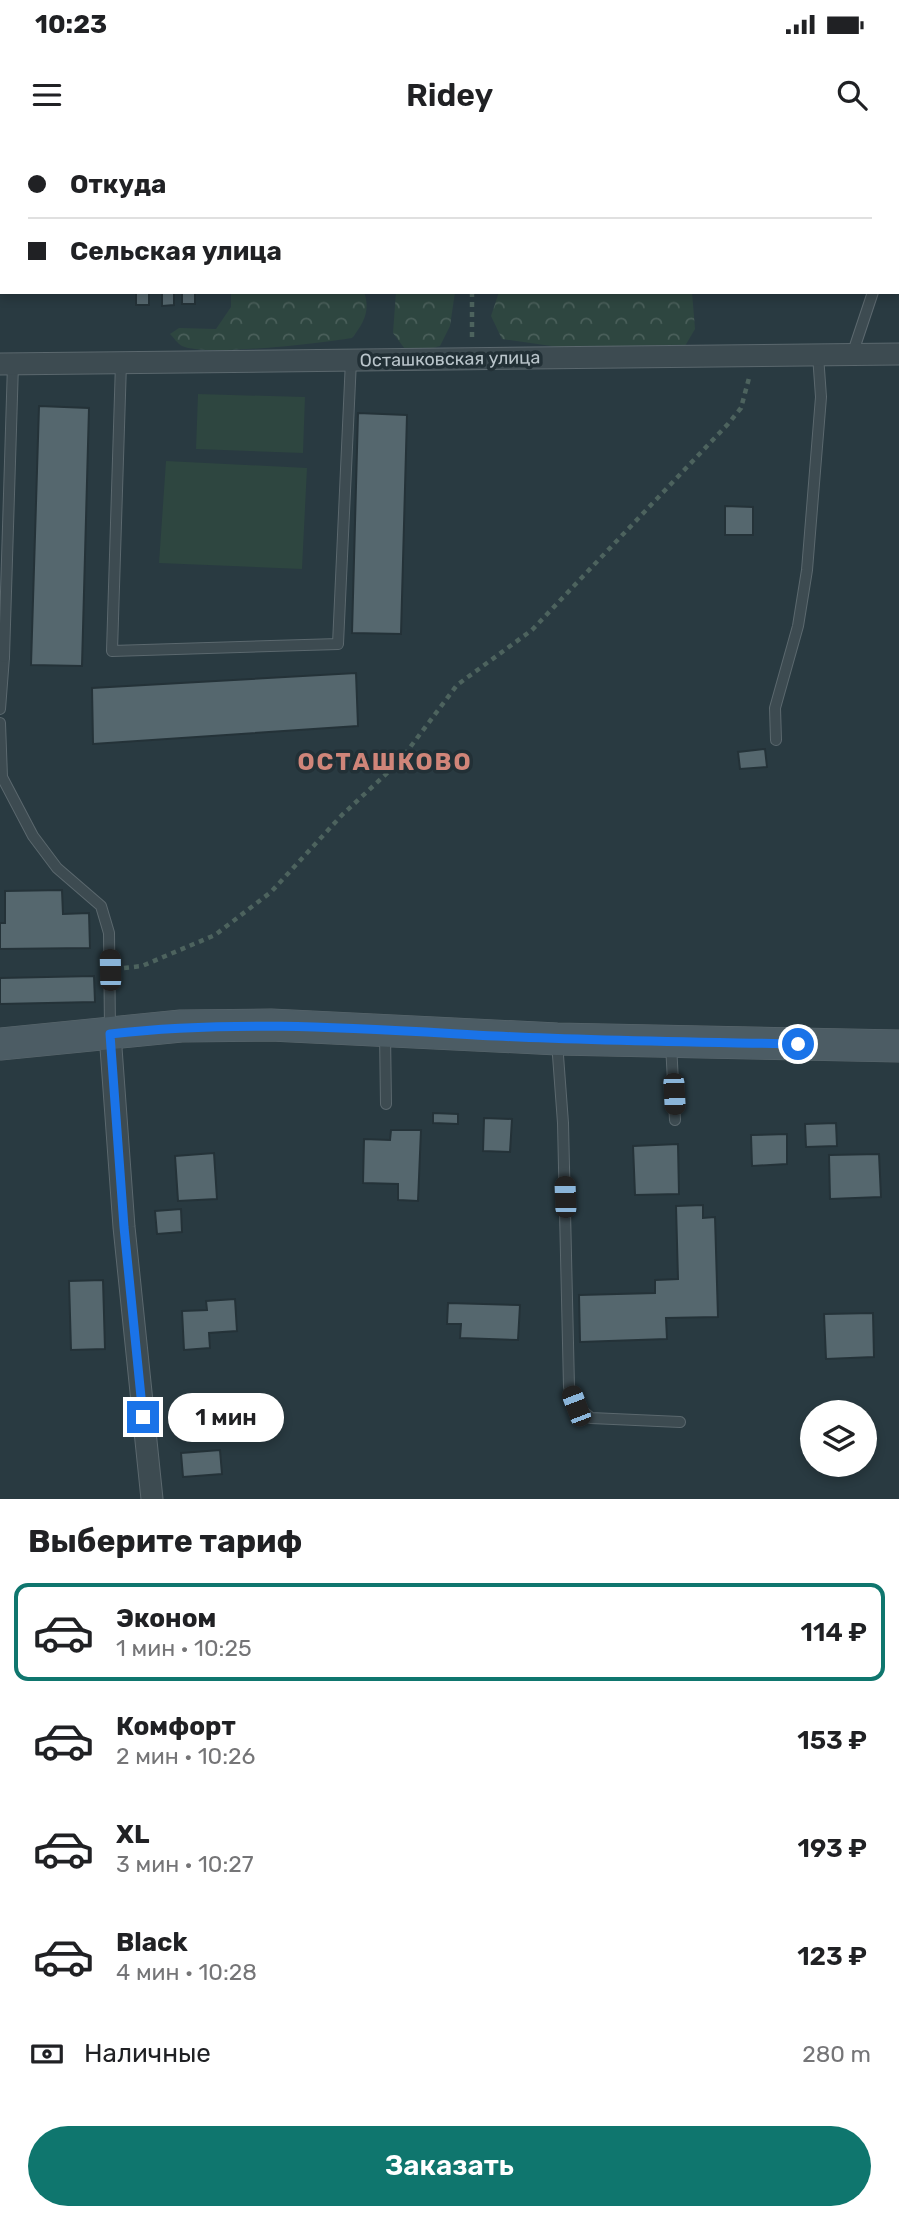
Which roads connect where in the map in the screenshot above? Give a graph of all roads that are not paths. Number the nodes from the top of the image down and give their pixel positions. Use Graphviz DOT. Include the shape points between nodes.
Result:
graph roads {
  1 [pos="872,294"];
  2 [pos="899,354"];
  3 [pos="818,355"];
  4 [pos="852,355"];
  5 [pos="351,360"];
  6 [pos="121,363"];
  7 [pos="6,364"];
  8 [pos="5,480"];
  9 [pos="2,656"];
  10 [pos="0,709"];
  11 [pos="0,723"];
  12 [pos="776,740"];
  13 [pos="385,1031"];
  14 [pos="110,1034"];
  15 [pos="557,1039"];
  16 [pos="671,1041"];
  17 [pos="0,1044"];
  18 [pos="899,1046"];
  19 [pos="386,1104"];
  20 [pos="675,1120"];
  21 [pos="680,1422"];
  22 [pos="152,1499"];
  1 -- 4 [label="lane"];
  2 -- 4 [label="street, Осташковская улица"];
  3 -- 4 [label="street, Осташковская улица"];
  3 -- 5 [label="street, Осташковская улица"];
  3 -- 12 [label="lane" via="821,397 807,570 798,626 775,708"];
  5 -- 6 [label="street, Осташковская улица"];
  5 -- 6 [label="lane" via="338,644 112,651"];
  6 -- 7 [label="street, Осташковская улица"];
  7 -- 8 [label="lane"];
  8 -- 9 [label="lane"];
  9 -- 10 [label="lane"];
  11 -- 14 [label="lane" via="2,778 33,836 57,868 101,906 110,933"];
  13 -- 14 [label="street" via="271,1025 181,1026"];
  13 -- 15 [label="street"];
  13 -- 19 [label="lane"];
  14 -- 17 [label="street"];
  14 -- 22 [label="street"];
  15 -- 16 [label="street"];
  15 -- 21 [label="lane" via="569,1387 576,1406 591,1418"];
  16 -- 18 [label="street"];
  16 -- 20 [label="lane"];
}
